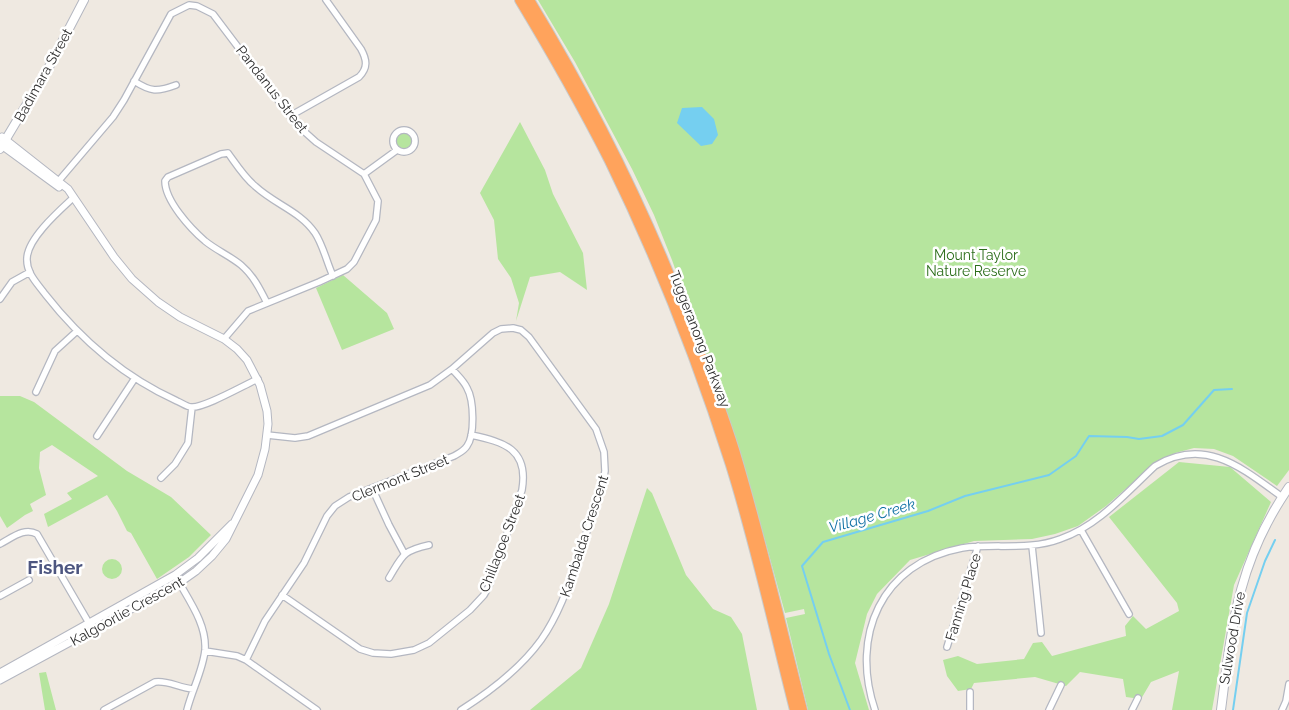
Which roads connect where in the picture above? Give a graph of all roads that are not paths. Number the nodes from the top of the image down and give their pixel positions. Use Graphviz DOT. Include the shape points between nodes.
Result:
graph roads {
  1 [pos="79,0"];
  2 [pos="84,0"];
  3 [pos="326,0"];
  4 [pos="520,0"];
  5 [pos="529,0"];
  6 [pos="189,3"];
  7 [pos="134,81"];
  8 [pos="176,85"];
  9 [pos="290,116"];
  10 [pos="2,143"];
  11 [pos="397,150"];
  12 [pos="364,174"];
  13 [pos="57,182"];
  14 [pos="73,198"];
  15 [pos="30,272"];
  16 [pos="333,276"];
  17 [pos="0,300"];
  18 [pos="267,303"];
  19 [pos="77,331"];
  20 [pos="224,339"];
  21 [pos="452,369"];
  22 [pos="135,378"];
  23 [pos="258,379"];
  24 [pos="36,392"];
  25 [pos="192,407"];
  26 [pos="267,435"];
  27 [pos="471,435"];
  28 [pos="97,436"];
  29 [pos="162,478"];
  30 [pos="1289,487"];
  31 [pos="372,488"];
  32 [pos="1282,497"];
  33 [pos="236,521"];
  34 [pos="1081,530"];
  35 [pos="0,544"];
  36 [pos="429,545"];
  37 [pos="978,546"];
  38 [pos="1032,546"];
  39 [pos="404,553"];
  40 [pos="175,575"];
  41 [pos="389,578"];
  42 [pos="29,580"];
  43 [pos="179,583"];
  44 [pos="282,595"];
  45 [pos="0,596"];
  46 [pos="1129,614"];
  47 [pos="91,626"];
  48 [pos="1041,633"];
  49 [pos="947,647"];
  50 [pos="205,651"];
  51 [pos="246,660"];
  52 [pos="2,674"];
  53 [pos="1289,684"];
  54 [pos="1061,685"];
  55 [pos="193,689"];
  56 [pos="970,692"];
  57 [pos="1138,698"];
  58 [pos="104,710"];
  59 [pos="187,710"];
  60 [pos="317,710"];
  61 [pos="461,710"];
  62 [pos="795,710"];
  63 [pos="802,710"];
  64 [pos="875,710"];
  65 [pos="970,710"];
  66 [pos="1049,710"];
  67 [pos="1132,710"];
  68 [pos="1221,710"];
  69 [pos="1282,710"];
  1 -- 10 [label="main road, Badimara Street"];
  2 -- 10 [label="main road, Badimara Street" via="49,67"];
  3 -- 9 [label="street" via="361,49 366,68 358,77"];
  4 -- 62 [label="highway, Tuggeranong Parkway" via="610,162 678,316 731,466"];
  5 -- 63 [label="highway, Tuggeranong Parkway" via="605,137 664,261 686,316 734,449"];
  6 -- 7 [label="street, Pandanus Street" via="167,20"];
  6 -- 9 [label="street, Pandanus Street" via="213,14"];
  7 -- 8 [label="street" via="152,90"];
  7 -- 13 [label="street, Pandanus Street" via="113,117"];
  9 -- 12 [label="street, Pandanus Street" via="316,142"];
  10 -- 13 [label="street, Kalgoorlie Crescent"];
  11 -- 12 [label="street"];
  12 -- 16 [label="street, Pandanus Street" via="378,201 376,220 354,262"];
  13 -- 14 [label="street, Kalgoorlie Crescent" via="68,189"];
  14 -- 15 [label="street" via="33,242 27,257"];
  14 -- 20 [label="street, Kalgoorlie Crescent" via="114,257 145,291 180,317"];
  15 -- 17 [label="street" via="12,282"];
  15 -- 19 [label="street"];
  16 -- 18 [label="street, Pandanus Street"];
  16 -- 18 [label="street" via="316,234 307,223 296,212 254,186 228,153 168,177 166,190 185,221 205,241 241,265"];
  18 -- 20 [label="street, Pandanus Street" via="248,311"];
  19 -- 22 [label="street" via="114,365"];
  19 -- 24 [label="street" via="56,350"];
  20 -- 23 [label="street, Kalgoorlie Crescent" via="247,360"];
  21 -- 26 [label="street, Kambalda Crescent" via="421,389 308,436"];
  21 -- 27 [label="street" via="470,394"];
  21 -- 61 [label="street, Kambalda Crescent" via="501,329 521,330 596,429 604,452 605,471 602,488 554,620 517,668"];
  22 -- 25 [label="street"];
  22 -- 28 [label="street"];
  23 -- 25 [label="street"];
  23 -- 26 [label="street, Kalgoorlie Crescent" via="267,411"];
  25 -- 29 [label="street" via="188,443"];
  26 -- 33 [label="street, Kalgoorlie Crescent" via="258,475"];
  27 -- 31 [label="street, Clermont Street" via="465,449 454,456"];
  27 -- 44 [label="street, Chillagoe Street" via="510,447 520,459 524,480 489,586 470,610 422,647 402,653 381,654 360,649"];
  30 -- 32 [label="main road, Sulwood Drive"];
  31 -- 39 [label="street"];
  31 -- 44 [label="street, Clermont Street" via="335,506 304,563"];
  32 -- 34 [label="street" via="1224,458 1197,454 1177,456 1155,466"];
  32 -- 68 [label="main road, Sulwood Drive" via="1262,532 1238,597"];
  33 -- 40 [label="street, Kalgoorlie Crescent" via="210,548"];
  33 -- 43 [label="street, Kalgoorlie Crescent" via="212,556"];
  34 -- 38 [label="street"];
  34 -- 46 [label="street"];
  35 -- 47 [label="street" via="23,532 37,534"];
  36 -- 39 [label="street"];
  37 -- 38 [label="street"];
  37 -- 49 [label="street, Fanning Place"];
  37 -- 64 [label="street" via="921,562 902,576 883,598 872,622 866,656"];
  38 -- 48 [label="street"];
  39 -- 41 [label="street"];
  40 -- 43 [label="street"];
  40 -- 47 [label="street, Kalgoorlie Crescent"];
  42 -- 45 [label="street"];
  43 -- 47 [label="street, Kalgoorlie Crescent"];
  43 -- 50 [label="street" via="202,628"];
  44 -- 51 [label="street, Clermont Street"];
  47 -- 52 [label="street, Kalgoorlie Crescent"];
  50 -- 51 [label="street"];
  50 -- 55 [label="street"];
  51 -- 60 [label="street"];
  53 -- 69 [label="street"];
  54 -- 66 [label="street"];
  55 -- 58 [label="street" via="164,681 155,682"];
  55 -- 59 [label="street"];
  56 -- 65 [label="street"];
  57 -- 67 [label="street"];
}
